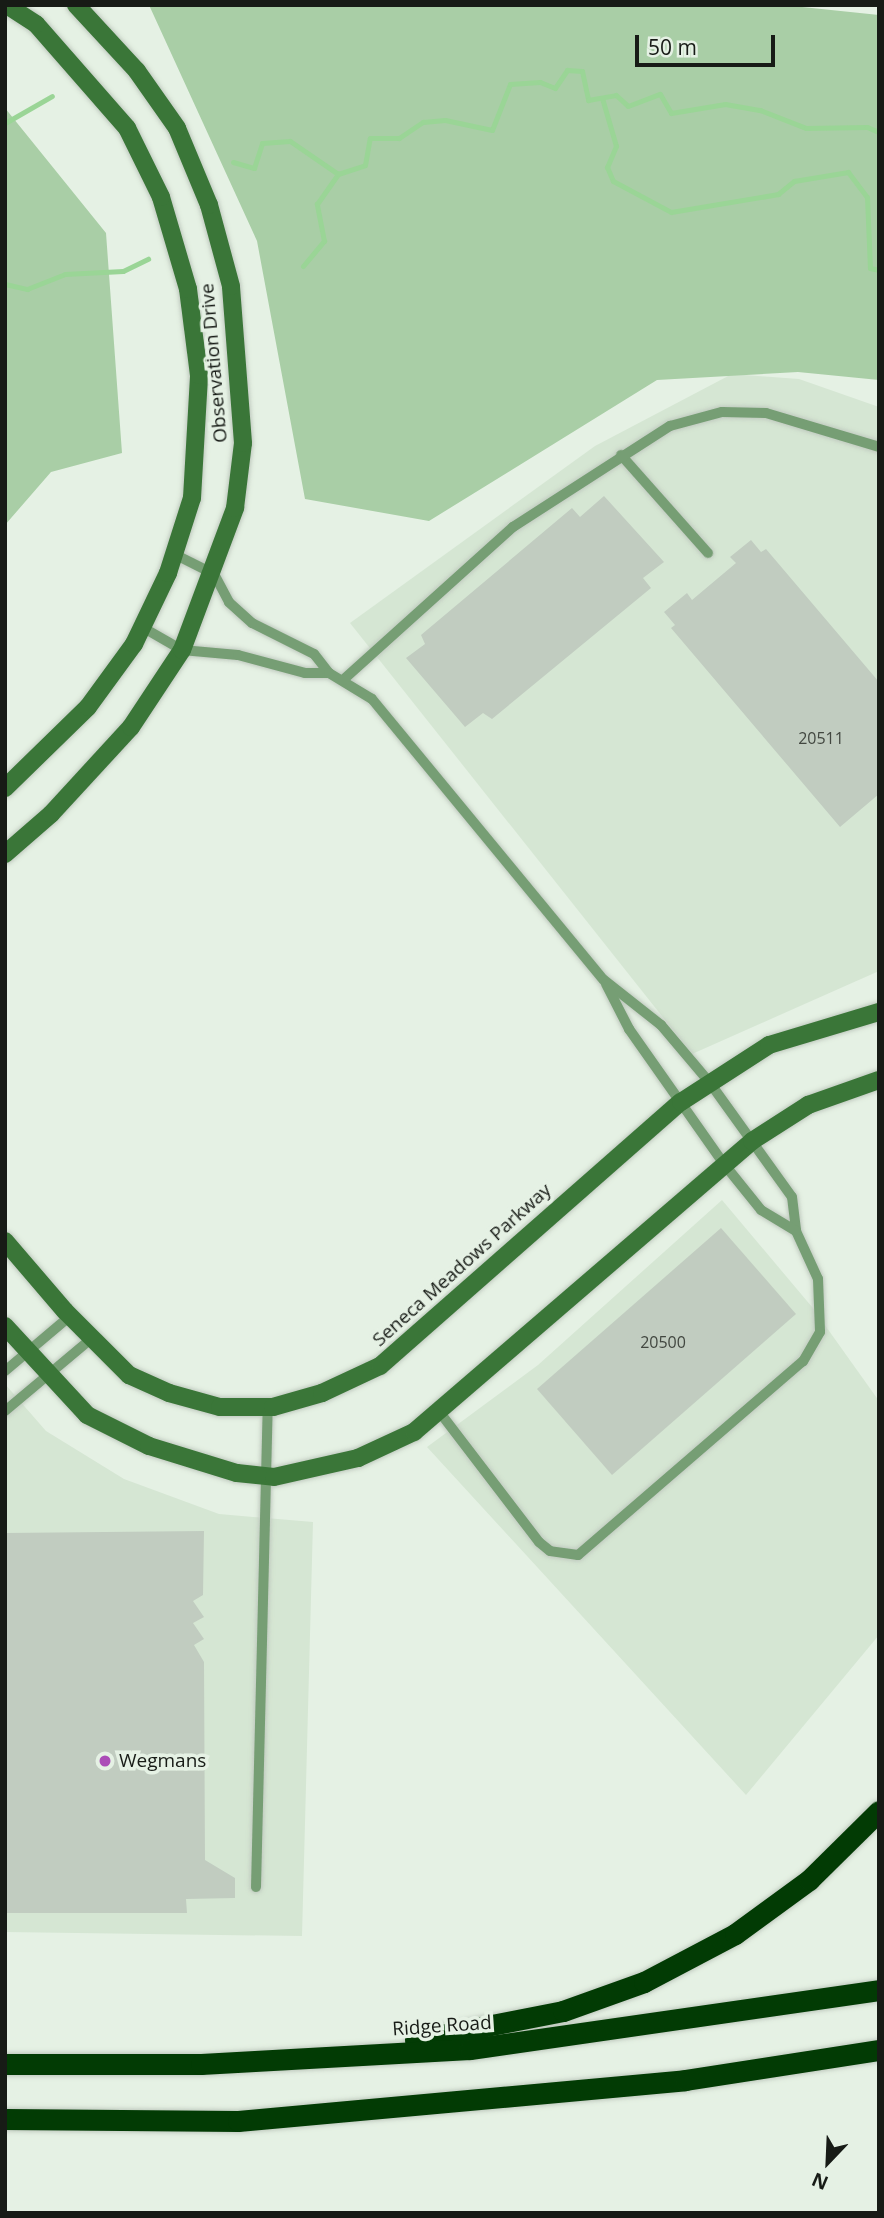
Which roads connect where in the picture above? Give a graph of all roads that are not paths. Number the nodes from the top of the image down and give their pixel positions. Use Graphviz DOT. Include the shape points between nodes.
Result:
graph roads {
  1 [pos="7,5"];
  2 [pos="76,5"];
  3 [pos="879,447"];
  4 [pos="621,455"];
  5 [pos="708,553"];
  6 [pos="174,554"];
  7 [pos="214,574"];
  8 [pos="142,627"];
  9 [pos="182,650"];
  10 [pos="329,673"];
  11 [pos="343,680"];
  12 [pos="5,788"];
  13 [pos="5,854"];
  14 [pos="604,980"];
  15 [pos="879,1012"];
  16 [pos="879,1080"];
  17 [pos="710,1083"];
  18 [pos="681,1102"];
  19 [pos="752,1142"];
  20 [pos="724,1164"];
  21 [pos="796,1231"];
  22 [pos="5,1241"];
  23 [pos="70,1316"];
  24 [pos="5,1326"];
  25 [pos="92,1338"];
  26 [pos="28,1352"];
  27 [pos="5,1371"];
  28 [pos="48,1374"];
  29 [pos="268,1407"];
  30 [pos="5,1411"];
  31 [pos="439,1411"];
  32 [pos="266,1476"];
  33 [pos="879,1811"];
  34 [pos="257,1887"];
  35 [pos="879,1990"];
  36 [pos="879,2050"];
  37 [pos="309,2057"];
  38 [pos="879,2061"];
  39 [pos="802,2062"];
  40 [pos="5,2064"];
  41 [pos="5,2119"];
  1 -- 6 [label="street, Observation Drive" via="36,24 127,128 165,210 188,289 198,376 191,498"];
  2 -- 7 [label="street, Observation Drive" via="137,71 177,128 209,205 231,286 243,443 235,508"];
  3 -- 4 [label="lane" via="766,412 722,412 670,426"];
  4 -- 5 [label="lane"];
  4 -- 11 [label="lane" via="513,527"];
  6 -- 7 [label="lane"];
  6 -- 8 [label="street, Observation Drive"];
  7 -- 9 [label="street, Observation Drive"];
  7 -- 10 [label="lane" via="229,602 252,623 314,654"];
  8 -- 9 [label="lane"];
  8 -- 12 [label="street, Observation Drive" via="88,708"];
  9 -- 10 [label="lane" via="238,655 305,673"];
  9 -- 13 [label="street, Observation Drive" via="131,727 51,814"];
  10 -- 11 [label="lane"];
  11 -- 14 [label="lane" via="372,699"];
  14 -- 17 [label="lane" via="660,1025"];
  14 -- 18 [label="lane" via="629,1029"];
  15 -- 17 [label="street, Seneca Meadows Parkway" via="769,1045"];
  16 -- 19 [label="street" via="808,1105"];
  17 -- 18 [label="street, Seneca Meadows Parkway"];
  17 -- 19 [label="lane"];
  18 -- 20 [label="lane"];
  18 -- 29 [label="street, Seneca Meadows Parkway" via="380,1366 322,1393"];
  19 -- 20 [label="street"];
  19 -- 21 [label="lane" via="792,1197"];
  20 -- 21 [label="lane" via="761,1210"];
  20 -- 31 [label="street"];
  21 -- 31 [label="lane" via="818,1279 821,1318 815,1347 778,1385 578,1555 550,1551 539,1542"];
  22 -- 23 [label="street, Seneca Meadows Parkway"];
  23 -- 25 [label="street, Seneca Meadows Parkway"];
  23 -- 26 [label="lane"];
  24 -- 26 [label="street"];
  25 -- 28 [label="lane"];
  25 -- 29 [label="street, Seneca Meadows Parkway" via="129,1374 169,1393 220,1407"];
  26 -- 27 [label="lane"];
  26 -- 28 [label="street"];
  28 -- 30 [label="lane"];
  28 -- 32 [label="street" via="87,1415 149,1446 237,1473"];
  29 -- 32 [label="lane"];
  31 -- 32 [label="street" via="384,1448"];
  32 -- 34 [label="lane"];
  33 -- 37 [label="highway" via="809,1880 756,1919 644,1982 508,2025"];
  35 -- 37 [label="highway, Ridge Road" via="470,2049"];
  36 -- 39 [label="highway"];
  37 -- 40 [label="highway, Ridge Road" via="201,2064"];
  38 -- 39 [label="highway"];
  39 -- 41 [label="highway" via="685,2080 238,2120"];
}
